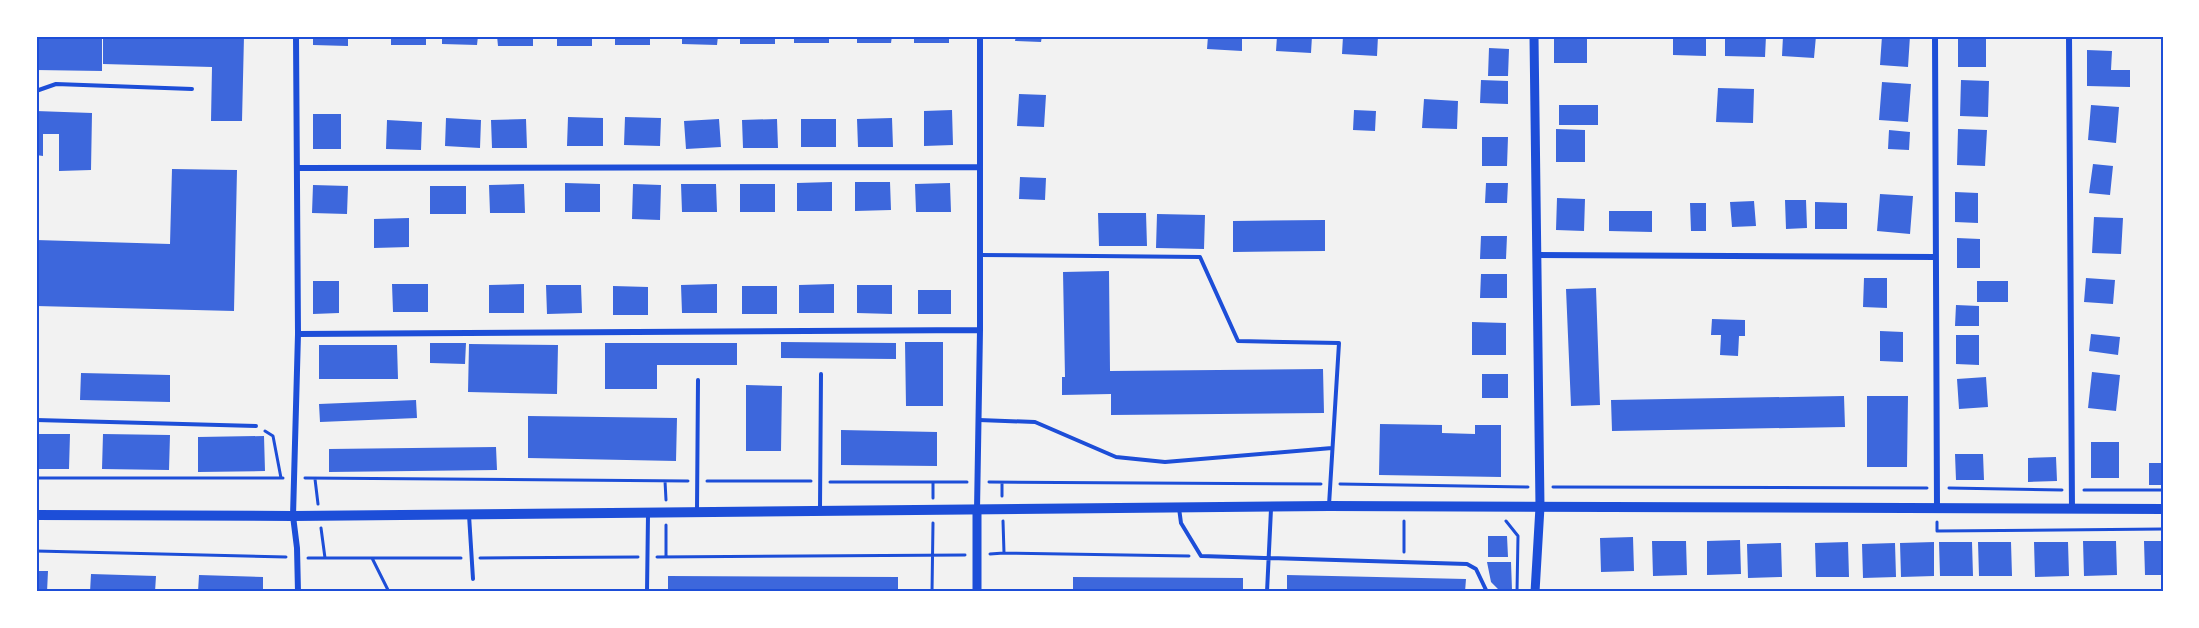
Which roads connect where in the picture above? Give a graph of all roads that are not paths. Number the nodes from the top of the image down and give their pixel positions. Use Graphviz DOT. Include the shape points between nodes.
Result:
graph roads {
  1 [pos="296,36"];
  2 [pos="980,36"];
  3 [pos="1534,36"];
  4 [pos="1935,36"];
  5 [pos="2069,36"];
  6 [pos="192,89"];
  7 [pos="36,91"];
  8 [pos="979,167"];
  9 [pos="297,168"];
  10 [pos="980,255"];
  11 [pos="1536,255"];
  12 [pos="1935,257"];
  13 [pos="980,330"];
  14 [pos="298,334"];
  15 [pos="821,374"];
  16 [pos="698,380"];
  17 [pos="36,420"];
  18 [pos="979,420"];
  19 [pos="256,426"];
  20 [pos="1332,448"];
  21 [pos="1329,506"];
  22 [pos="1271,507"];
  23 [pos="1540,507"];
  24 [pos="1179,508"];
  25 [pos="1936,509"];
  26 [pos="2072,509"];
  27 [pos="2163,509"];
  28 [pos="977,511"];
  29 [pos="820,512"];
  30 [pos="648,513"];
  31 [pos="697,513"];
  32 [pos="36,515"];
  33 [pos="469,515"];
  34 [pos="293,516"];
  35 [pos="1269,559"];
  36 [pos="473,579"];
  37 [pos="298,592"];
  38 [pos="648,592"];
  39 [pos="978,592"];
  40 [pos="1267,592"];
  41 [pos="1487,592"];
  42 [pos="1535,592"];
  1 -- 9 [label="street"];
  2 -- 8 [label="street"];
  3 -- 11 [label="street"];
  4 -- 12 [label="street"];
  5 -- 26 [label="street"];
  6 -- 7 [label="lane" via="56,84"];
  8 -- 9 [label="street"];
  8 -- 10 [label="street"];
  9 -- 14 [label="street"];
  10 -- 13 [label="street"];
  10 -- 20 [label="lane" via="1200,257 1238,341 1338,343"];
  11 -- 12 [label="street"];
  11 -- 23 [label="street"];
  12 -- 25 [label="street"];
  13 -- 14 [label="street"];
  13 -- 18 [label="street"];
  14 -- 34 [label="street"];
  15 -- 29 [label="lane"];
  16 -- 31 [label="lane"];
  17 -- 19 [label="lane"];
  18 -- 20 [label="lane" via="1035,422 1116,457 1165,462"];
  18 -- 28 [label="street"];
  20 -- 21 [label="lane"];
  21 -- 22 [label="main road"];
  21 -- 23 [label="main road"];
  22 -- 24 [label="main road"];
  22 -- 35 [label="lane"];
  23 -- 25 [label="main road"];
  23 -- 42 [label="street"];
  24 -- 28 [label="main road"];
  24 -- 35 [label="lane" via="1181,523 1201,556"];
  25 -- 26 [label="main road"];
  26 -- 27 [label="main road"];
  28 -- 29 [label="main road"];
  28 -- 39 [label="street"];
  29 -- 31 [label="main road"];
  30 -- 31 [label="main road"];
  30 -- 33 [label="main road"];
  30 -- 38 [label="lane"];
  32 -- 34 [label="main road"];
  33 -- 34 [label="main road"];
  33 -- 36 [label="lane"];
  34 -- 37 [label="street"];
  35 -- 40 [label="lane"];
  35 -- 41 [label="lane" via="1467,564 1476,569"];
}
